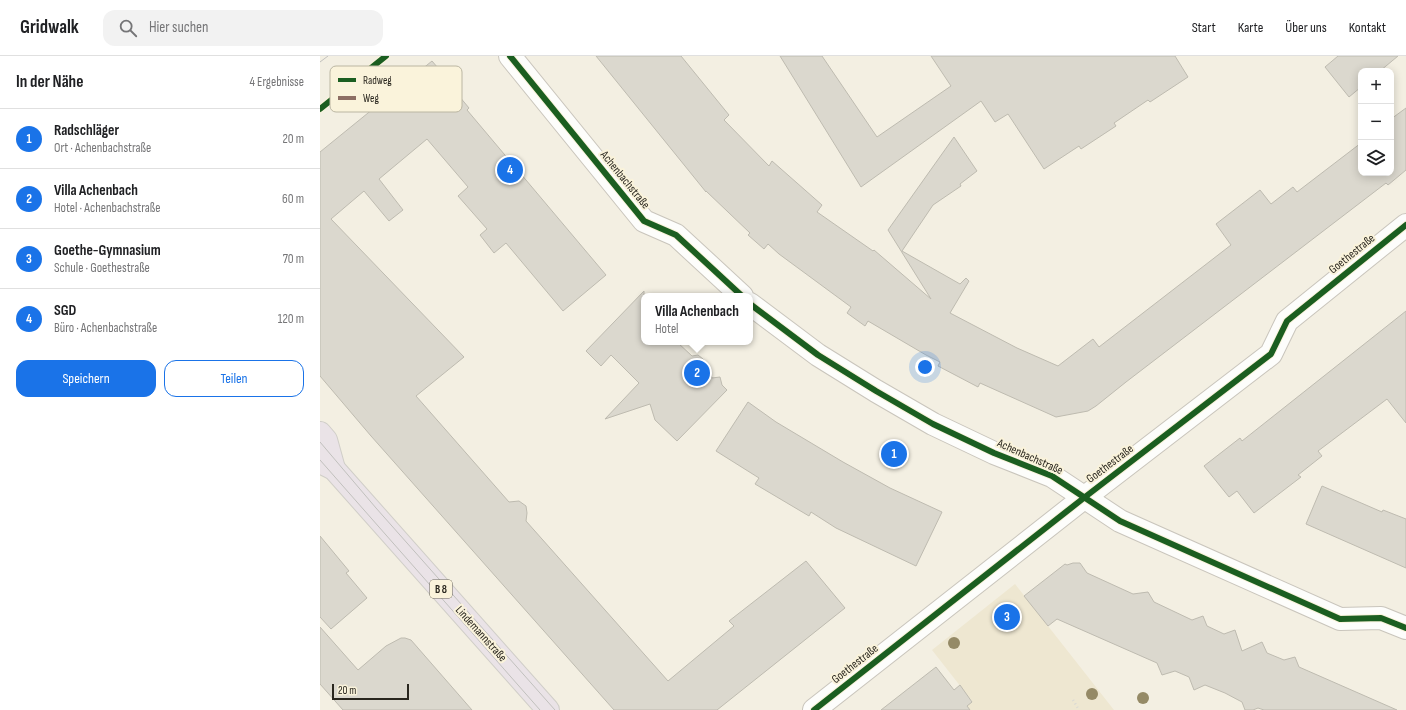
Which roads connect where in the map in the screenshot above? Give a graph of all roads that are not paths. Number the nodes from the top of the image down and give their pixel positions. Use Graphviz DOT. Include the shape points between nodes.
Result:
graph roads {
  1 [pos="510,56"];
  2 [pos="1406,225"];
  3 [pos="739,293"];
  4 [pos="753,306"];
  5 [pos="320,433"];
  6 [pos="327,466"];
  7 [pos="1085,497"];
  8 [pos="1406,628"];
  9 [pos="548,710"];
  10 [pos="814,710"];
  1 -- 3 [label="street, Achenbachstraße" via="644,221 676,235"];
  2 -- 7 [label="street, Goethestraße" via="1287,321 1271,354"];
  4 -- 7 [label="street, Achenbachstraße" via="818,355 876,391 934,424 994,453 1052,476"];
  5 -- 6 [label="main road, Lindemannstraße / B 8" via="326,440"];
  6 -- 9 [label="main road, Lindemannstraße / B 8"];
  7 -- 8 [label="street, Achenbachstraße" via="1120,521 1340,619 1381,618"];
  7 -- 10 [label="street, Goethestraße"];
}
